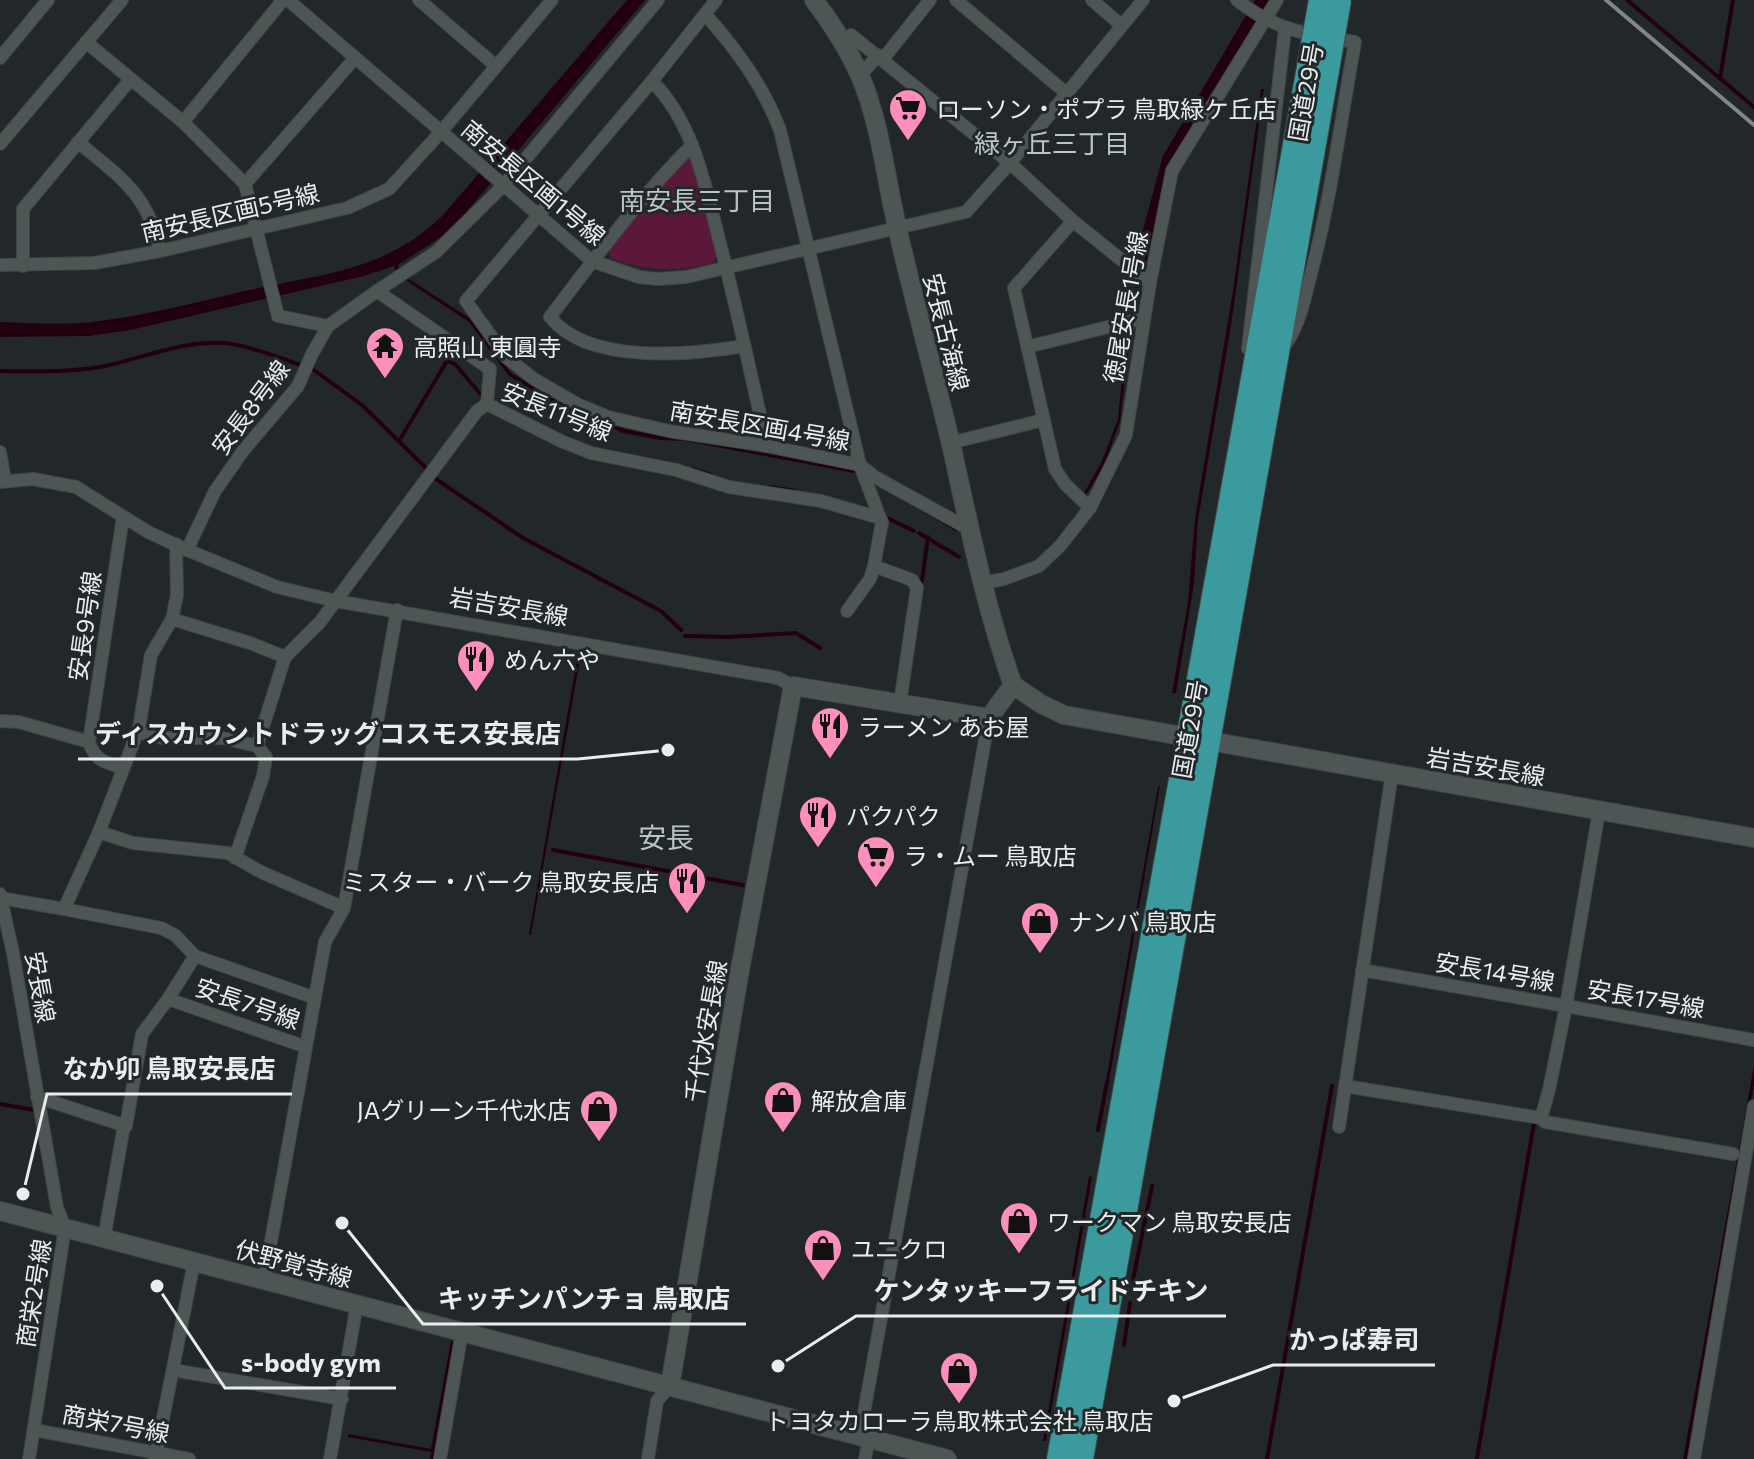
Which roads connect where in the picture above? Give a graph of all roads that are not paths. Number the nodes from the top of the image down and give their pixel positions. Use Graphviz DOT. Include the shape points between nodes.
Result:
graph roads {
  1 [pos="48,0"];
  2 [pos="122,0"];
  3 [pos="285,0"];
  4 [pos="419,0"];
  5 [pos="658,0"];
  6 [pos="716,0"];
  7 [pos="814,0"];
  8 [pos="930,0"];
  9 [pos="956,0"];
  10 [pos="1092,0"];
  11 [pos="1143,0"];
  12 [pos="1277,0"];
  13 [pos="1321,0"];
  14 [pos="1339,0"];
  15 [pos="550,1"];
  16 [pos="1242,4"];
  17 [pos="705,14"];
  18 [pos="1261,18"];
  19 [pos="1121,25"];
  20 [pos="1285,29"];
  21 [pos="851,35"];
  22 [pos="86,42"];
  23 [pos="880,57"];
  24 [pos="0,58"];
  25 [pos="355,58"];
  26 [pos="496,66"];
  27 [pos="867,68"];
  28 [pos="1318,69"];
  29 [pos="130,80"];
  30 [pos="652,81"];
  31 [pos="1066,93"];
  32 [pos="183,122"];
  33 [pos="440,133"];
  34 [pos="78,142"];
  35 [pos="0,144"];
  36 [pos="692,145"];
  37 [pos="1010,163"];
  38 [pos="245,184"];
  39 [pos="503,186"];
  40 [pos="538,215"];
  41 [pos="1073,221"];
  42 [pos="257,229"];
  43 [pos="897,229"];
  44 [pos="809,250"];
  45 [pos="160,251"];
  46 [pos="592,261"];
  47 [pos="0,265"];
  48 [pos="23,266"];
  49 [pos="726,267"];
  50 [pos="1150,283"];
  51 [pos="377,291"];
  52 [pos="1144,318"];
  53 [pos="328,326"];
  54 [pos="744,346"];
  55 [pos="1027,347"];
  56 [pos="1277,355"];
  57 [pos="506,357"];
  58 [pos="490,369"];
  59 [pos="1249,400"];
  60 [pos="487,404"];
  61 [pos="1043,420"];
  62 [pos="950,443"];
  63 [pos="767,446"];
  64 [pos="0,452"];
  65 [pos="860,465"];
  66 [pos="3,481"];
  67 [pos="1090,508"];
  68 [pos="123,517"];
  69 [pos="880,518"];
  70 [pos="969,529"];
  71 [pos="182,547"];
  72 [pos="874,566"];
  73 [pos="983,583"];
  74 [pos="336,601"];
  75 [pos="397,610"];
  76 [pos="847,611"];
  77 [pos="172,619"];
  78 [pos="285,657"];
  79 [pos="1013,685"];
  80 [pos="793,686"];
  81 [pos="900,703"];
  82 [pos="989,718"];
  83 [pos="0,721"];
  84 [pos="137,732"];
  85 [pos="1198,739"];
  86 [pos="89,742"];
  87 [pos="257,746"];
  88 [pos="123,768"];
  89 [pos="1392,773"];
  90 [pos="1599,811"];
  91 [pos="99,832"];
  92 [pos="1754,838"];
  93 [pos="235,858"];
  94 [pos="0,897"];
  95 [pos="344,908"];
  96 [pos="64,909"];
  97 [pos="195,956"];
  98 [pos="1362,970"];
  99 [pos="315,998"];
  100 [pos="168,999"];
  101 [pos="1566,1006"];
  102 [pos="1754,1040"];
  103 [pos="306,1047"];
  104 [pos="1345,1086"];
  105 [pos="37,1097"];
  106 [pos="1754,1106"];
  107 [pos="1541,1118"];
  108 [pos="124,1126"];
  109 [pos="1339,1127"];
  110 [pos="1733,1154"];
  111 [pos="0,1211"];
  112 [pos="65,1228"];
  113 [pos="104,1238"];
  114 [pos="194,1262"];
  115 [pos="264,1280"];
  116 [pos="357,1304"];
  117 [pos="462,1332"];
  118 [pos="173,1370"];
  119 [pos="670,1386"];
  120 [pos="342,1399"];
  121 [pos="34,1430"];
  122 [pos="864,1437"];
  123 [pos="156,1456"];
  124 [pos="29,1459"];
  125 [pos="189,1459"];
  126 [pos="330,1459"];
  127 [pos="440,1459"];
  128 [pos="648,1459"];
  129 [pos="865,1459"];
  130 [pos="947,1459"];
  131 [pos="1059,1459"];
  132 [pos="1081,1459"];
  133 [pos="1694,1459"];
  1 -- 24 [label="street"];
  2 -- 22 [label="street"];
  3 -- 25 [label="street, 南安長区画1号線"];
  3 -- 32 [label="street"];
  4 -- 26 [label="street"];
  5 -- 39 [label="street, 安長8号線"];
  6 -- 17 [label="street"];
  7 -- 43 [label="street, 安長古海線" via="862,78"];
  8 -- 23 [label="street"];
  9 -- 31 [label="street"];
  10 -- 19 [label="street"];
  11 -- 19 [label="street, 南安長区画1号線"];
  12 -- 18 [label="street, 徳尾安長1号線"];
  13 -- 28 [label="highway, 国道29号, bridge"];
  14 -- 28 [label="highway, 国道29号, bridge"];
  15 -- 26 [label="street, 南安長区画5号線"];
  16 -- 18 [label="street"];
  17 -- 30 [label="street, 南安長区画4号線"];
  17 -- 44 [label="street, 南安長区画4号線" via="746,64 773,111"];
  18 -- 20 [label="street"];
  18 -- 50 [label="street, 徳尾安長1号線" via="1172,171"];
  19 -- 31 [label="street, 南安長区画1号線"];
  20 -- 56 [label="street" via="1355,42 1321,236 1293,335"];
  20 -- 59 [label="street" via="1250,316"];
  21 -- 23 [label="street"];
  22 -- 29 [label="street"];
  22 -- 35 [label="street"];
  23 -- 27 [label="street"];
  23 -- 37 [label="street"];
  25 -- 33 [label="street, 南安長区画1号線"];
  25 -- 38 [label="street"];
  26 -- 33 [label="street, 南安長区画5号線"];
  28 -- 56 [label="highway, 国道29号"];
  28 -- 59 [label="highway, 国道29号"];
  29 -- 32 [label="street"];
  29 -- 34 [label="street"];
  30 -- 36 [label="street"];
  30 -- 40 [label="street, 南安長区画4号線"];
  31 -- 37 [label="street, 南安長区画1号線"];
  32 -- 38 [label="street"];
  33 -- 39 [label="street, 南安長区画1号線"];
  33 -- 42 [label="street, 南安長区画5号線" via="389,189 347,208"];
  34 -- 45 [label="street" via="130,186 147,209"];
  34 -- 48 [label="street" via="23,209"];
  36 -- 46 [label="street"];
  36 -- 49 [label="street"];
  37 -- 41 [label="street"];
  37 -- 43 [label="street, 南安長区画1号線" via="966,212"];
  38 -- 42 [label="street"];
  39 -- 40 [label="street, 南安長区画1号線"];
  39 -- 51 [label="street, 安長8号線" via="436,252"];
  40 -- 46 [label="street, 南安長区画1号線"];
  40 -- 57 [label="street, 南安長区画4号線" via="466,301"];
  41 -- 50 [label="street"];
  41 -- 55 [label="street" via="1014,288"];
  42 -- 45 [label="street, 南安長区画5号線"];
  42 -- 53 [label="street" via="278,316"];
  43 -- 44 [label="street, 南安長区画1号線"];
  43 -- 62 [label="street, 安長古海線"];
  44 -- 49 [label="street, 南安長区画1号線"];
  44 -- 65 [label="street, 南安長区画4号線"];
  45 -- 48 [label="street, 南安長区画5号線" via="94,263"];
  46 -- 49 [label="street, 南安長区画1号線" via="620,273 658,279"];
  46 -- 54 [label="street" via="550,317 560,329 592,343 652,354 699,354"];
  47 -- 48 [label="street, 南安長区画5号線"];
  49 -- 54 [label="street"];
  50 -- 52 [label="street, 徳尾安長1号線"];
  51 -- 53 [label="street, 安長8号線"];
  51 -- 58 [label="street"];
  52 -- 55 [label="street"];
  52 -- 67 [label="street, 徳尾安長1号線" via="1126,435"];
  53 -- 71 [label="street, 安長8号線" via="298,386 243,451"];
  54 -- 63 [label="street"];
  55 -- 61 [label="street"];
  56 -- 85 [label="highway, 国道29号"];
  57 -- 58 [label="street"];
  57 -- 63 [label="street, 南安長区画4号線" via="568,399 608,417"];
  58 -- 60 [label="street"];
  59 -- 85 [label="highway, 国道29号"];
  60 -- 69 [label="street, 安長11号線" via="578,449"];
  60 -- 74 [label="street, 安長11号線"];
  61 -- 62 [label="street"];
  61 -- 67 [label="street" via="1055,469"];
  62 -- 70 [label="street, 安長古海線"];
  63 -- 65 [label="street, 南安長区画4号線"];
  64 -- 66 [label="street"];
  65 -- 69 [label="street"];
  65 -- 70 [label="street"];
  66 -- 68 [label="street, 岩吉安長線" via="67,485"];
  67 -- 73 [label="street, 徳尾安長1号線" via="1039,566"];
  68 -- 71 [label="street, 岩吉安長線"];
  68 -- 86 [label="street, 安長9号線"];
  69 -- 72 [label="street"];
  70 -- 73 [label="street, 安長古海線"];
  71 -- 74 [label="street, 岩吉安長線" via="277,587"];
  71 -- 77 [label="street, 安長8号線"];
  72 -- 76 [label="street"];
  72 -- 81 [label="street" via="912,580 917,588"];
  73 -- 79 [label="street, 安長古海線"];
  74 -- 75 [label="street, 岩吉安長線"];
  74 -- 78 [label="street, 安長11号線"];
  75 -- 80 [label="street, 岩吉安長線" via="778,678"];
  75 -- 95 [label="street"];
  77 -- 78 [label="street"];
  77 -- 84 [label="street, 安長8号線" via="151,655"];
  78 -- 87 [label="street"];
  79 -- 82 [label="street"];
  79 -- 85 [label="street, 岩吉安長線" via="1064,715"];
  80 -- 81 [label="street, 岩吉安長線"];
  80 -- 119 [label="street, 千代水安長線"];
  81 -- 82 [label="street, 岩吉安長線"];
  82 -- 122 [label="street"];
  83 -- 86 [label="street"];
  84 -- 87 [label="street"];
  84 -- 88 [label="street, 安長8号線"];
  85 -- 89 [label="street, 岩吉安長線"];
  85 -- 131 [label="highway, 国道29号"];
  85 -- 132 [label="highway, 国道29号"];
  86 -- 88 [label="street" via="99,761"];
  87 -- 93 [label="street" via="266,757 263,776"];
  88 -- 91 [label="street, 安長8号線"];
  89 -- 90 [label="street, 岩吉安長線"];
  89 -- 98 [label="street"];
  90 -- 92 [label="street, 岩吉安長線"];
  90 -- 101 [label="street, 安長14号線"];
  91 -- 93 [label="street" via="133,843"];
  91 -- 96 [label="street, 安長8号線"];
  93 -- 95 [label="street"];
  94 -- 96 [label="street"];
  94 -- 105 [label="street, 安長線"];
  95 -- 99 [label="street" via="325,942"];
  96 -- 97 [label="street" via="161,928"];
  97 -- 99 [label="street"];
  97 -- 100 [label="street"];
  98 -- 101 [label="street, 安長14号線"];
  98 -- 104 [label="street"];
  99 -- 103 [label="street"];
  100 -- 103 [label="street, 安長7号線"];
  100 -- 108 [label="street, 安長7号線" via="142,1034"];
  101 -- 102 [label="street, 安長17号線"];
  101 -- 107 [label="street, 安長17号線"];
  103 -- 115 [label="street"];
  104 -- 107 [label="street"];
  104 -- 109 [label="street"];
  105 -- 108 [label="street"];
  105 -- 112 [label="street, 安長線"];
  106 -- 133 [label="street"];
  107 -- 110 [label="street"];
  108 -- 113 [label="street, 安長7号線"];
  111 -- 112 [label="street, 伏野覚寺線"];
  112 -- 113 [label="street, 伏野覚寺線"];
  112 -- 121 [label="street, 商栄2号線"];
  113 -- 114 [label="street, 伏野覚寺線"];
  114 -- 115 [label="street, 伏野覚寺線"];
  114 -- 118 [label="street"];
  115 -- 116 [label="street, 伏野覚寺線"];
  116 -- 117 [label="street, 伏野覚寺線"];
  116 -- 120 [label="street"];
  117 -- 119 [label="street, 伏野覚寺線"];
  117 -- 127 [label="street"];
  118 -- 120 [label="street"];
  118 -- 123 [label="street"];
  119 -- 122 [label="street, 伏野覚寺線"];
  119 -- 128 [label="street" via="657,1401"];
  120 -- 126 [label="street"];
  121 -- 123 [label="street, 商栄7号線"];
  121 -- 124 [label="street, 商栄2号線"];
  122 -- 129 [label="street"];
  122 -- 130 [label="street, 伏野覚寺線"];
  123 -- 125 [label="street, 商栄7号線"];
}
